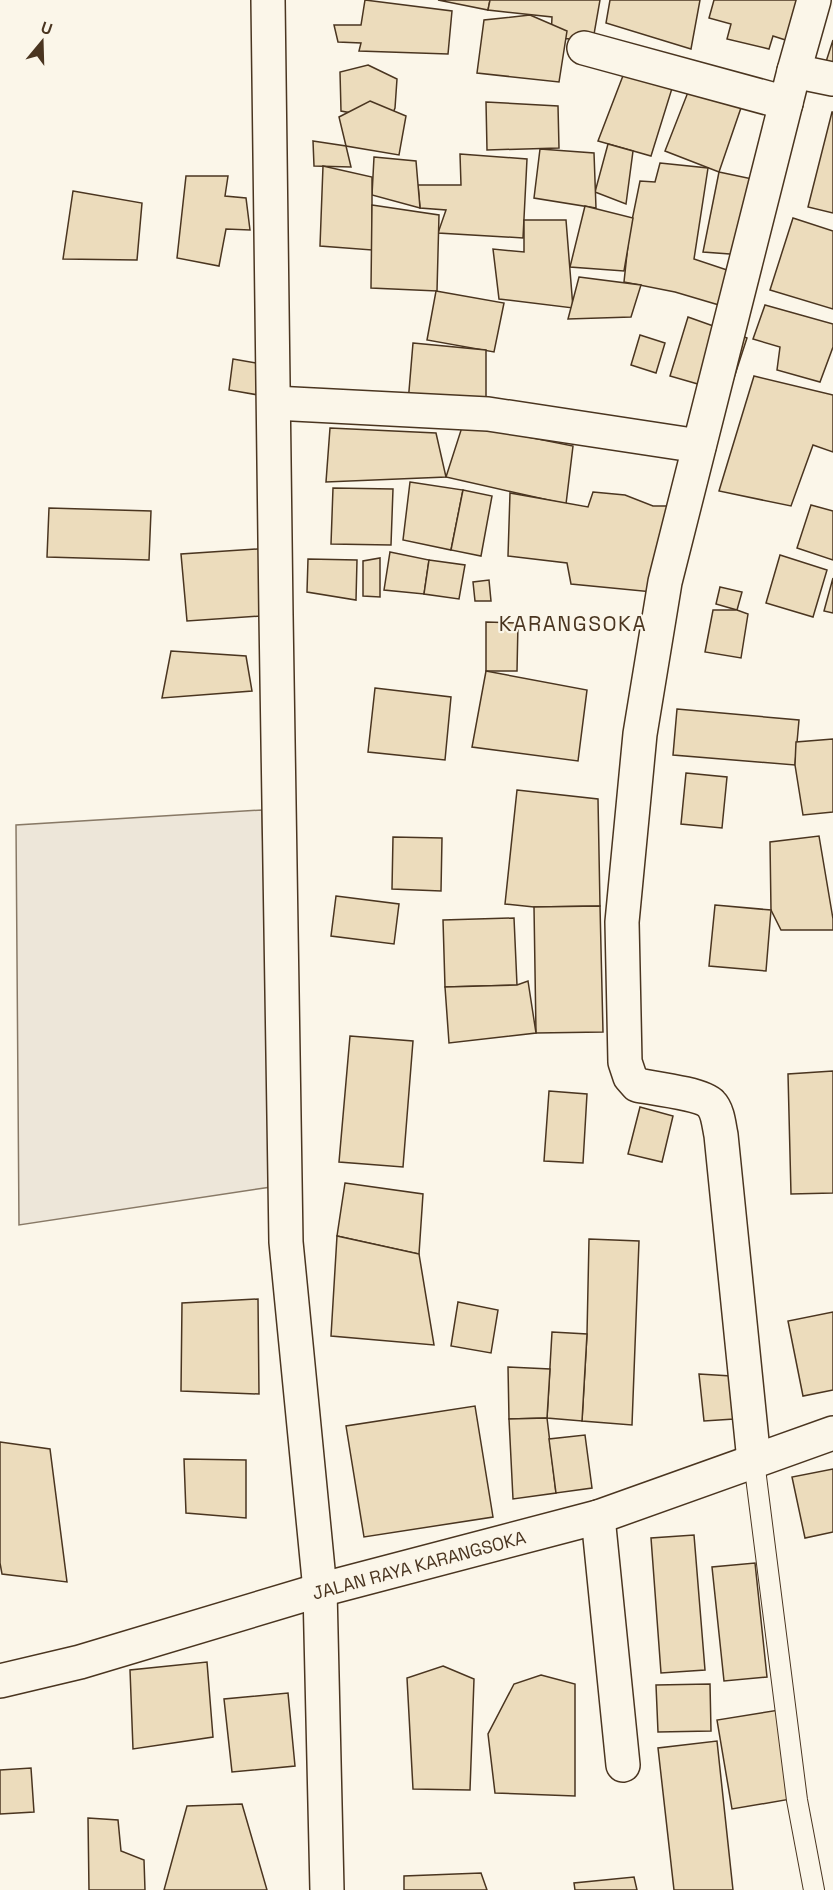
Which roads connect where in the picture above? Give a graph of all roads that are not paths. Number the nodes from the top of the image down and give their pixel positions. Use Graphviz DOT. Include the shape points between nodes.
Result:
graph roads {
  1 [pos="268,0"];
  2 [pos="814,0"];
  3 [pos="584,48"];
  4 [pos="794,71"];
  5 [pos="833,79"];
  6 [pos="786,103"];
  7 [pos="274,403"];
  8 [pos="699,446"];
  9 [pos="833,1433"];
  10 [pos="754,1461"];
  11 [pos="598,1517"];
  12 [pos="320,1590"];
  13 [pos="0,1681"];
  14 [pos="623,1765"];
  15 [pos="327,1890"];
  16 [pos="814,1890"];
  1 -- 7 [label="street"];
  2 -- 4 [label="street"];
  3 -- 6 [label="street"];
  4 -- 5 [label="street"];
  4 -- 6 [label="street"];
  6 -- 8 [label="street"];
  7 -- 8 [label="street" via="488,414"];
  7 -- 12 [label="street" via="286,1242"];
  8 -- 10 [label="street" via="665,582 640,734 622,922 625,1062 637,1085 699,1097 711,1103 716,1113"];
  9 -- 10 [label="street, JALAN RAYA KARANGSOKA"];
  10 -- 11 [label="street, JALAN RAYA KARANGSOKA"];
  10 -- 16 [label="lane" via="797,1800"];
  11 -- 12 [label="street, JALAN RAYA KARANGSOKA"];
  11 -- 14 [label="street"];
  12 -- 13 [label="street, JALAN RAYA KARANGSOKA" via="80,1662"];
  12 -- 15 [label="street"];
}
